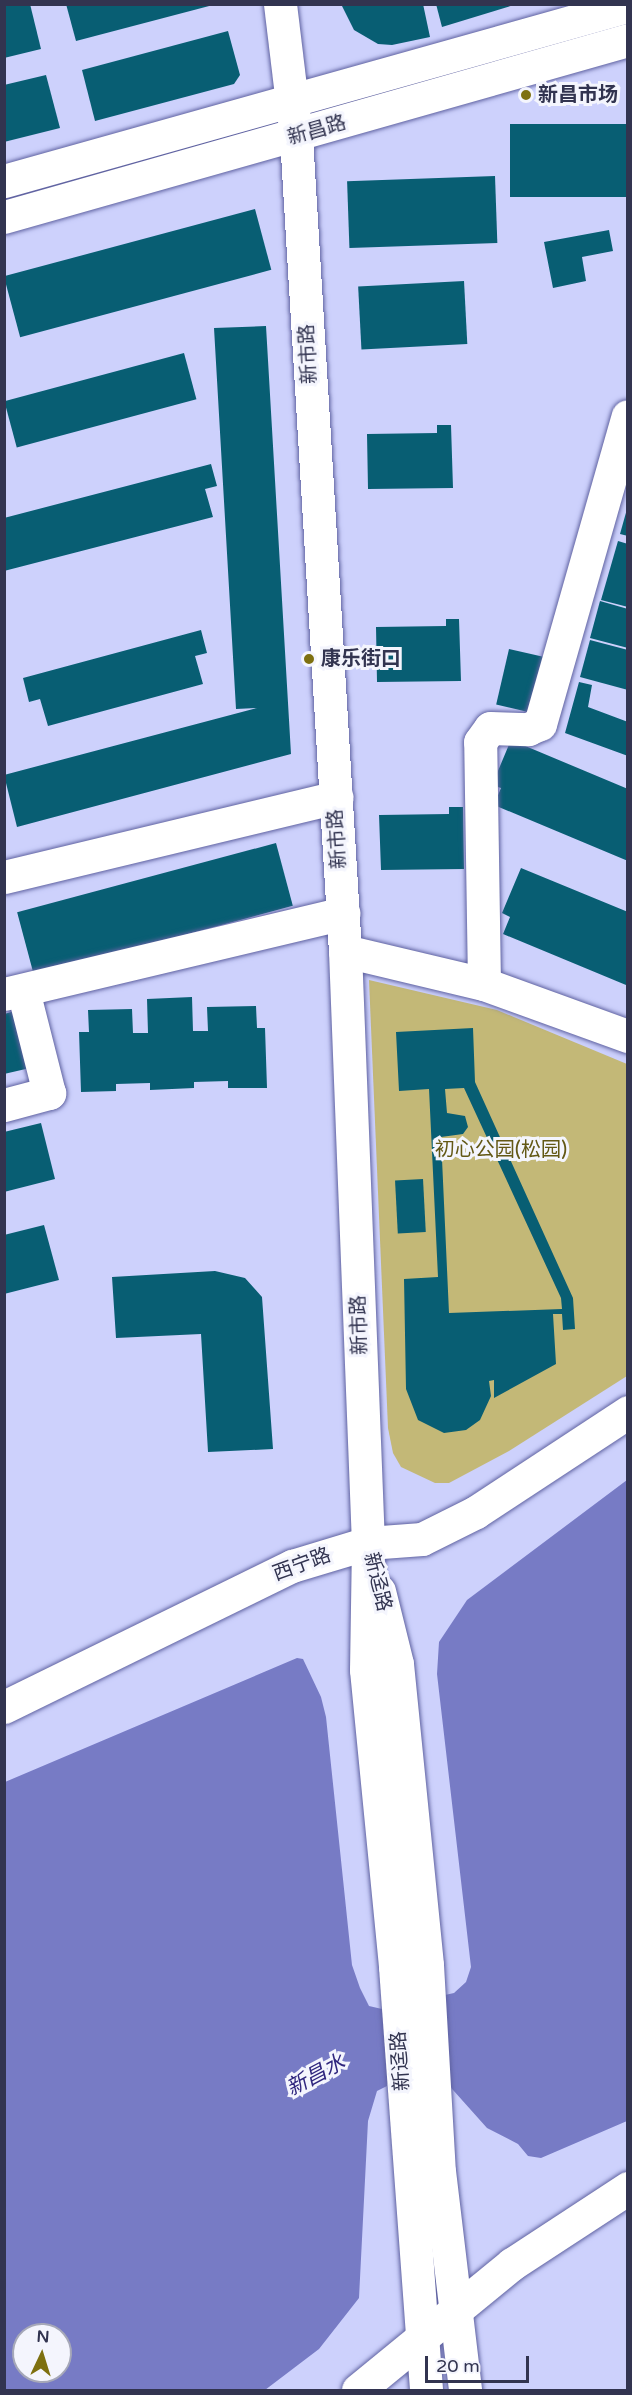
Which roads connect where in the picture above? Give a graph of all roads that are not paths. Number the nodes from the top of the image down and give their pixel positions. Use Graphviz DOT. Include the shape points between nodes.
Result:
graph roads {
  1 [pos="280,4"];
  2 [pos="627,6"];
  3 [pos="627,40"];
  4 [pos="293,102"];
  5 [pos="296,137"];
  6 [pos="4,181"];
  7 [pos="4,217"];
  8 [pos="627,416"];
  9 [pos="336,797"];
  10 [pos="4,877"];
  11 [pos="343,913"];
  12 [pos="345,951"];
  13 [pos="484,984"];
  14 [pos="14,992"];
  15 [pos="627,1036"];
  16 [pos="4,1105"];
  17 [pos="627,1412"];
  18 [pos="368,1543"];
  19 [pos="4,1707"];
  20 [pos="422,2140"];
  21 [pos="627,2188"];
  22 [pos="455,2312"];
  23 [pos="420,2342"];
  24 [pos="358,2391"];
  25 [pos="426,2391"];
  26 [pos="465,2391"];
  1 -- 4 [label="street, 新市路"];
  2 -- 4 [label="street, 新昌路"];
  3 -- 5 [label="street, 新昌路"];
  4 -- 5 [label="street, 新市路"];
  4 -- 6 [label="street, 新昌路"];
  5 -- 7 [label="street, 新昌路"];
  5 -- 9 [label="street, 新市路"];
  8 -- 13 [label="street" via="540,724 535,728 490,728 480,742"];
  9 -- 10 [label="street"];
  9 -- 11 [label="street, 新市路"];
  11 -- 12 [label="street, 新市路"];
  11 -- 14 [label="street"];
  12 -- 13 [label="street"];
  12 -- 18 [label="street, 新市路"];
  13 -- 15 [label="street"];
  14 -- 16 [label="street" via="49,1093"];
  17 -- 18 [label="street, 西宁路" via="476,1512 422,1539"];
  18 -- 19 [label="street, 西宁路" via="292,1566"];
  18 -- 20 [label="street, 新迳路" via="366,1670 395,1967"];
  18 -- 20 [label="street, 新迳路" via="396,1665 427,1965"];
  20 -- 22 [label="street, 新迳路"];
  20 -- 23 [label="street, 新迳路"];
  21 -- 22 [label="street" via="512,2264"];
  22 -- 23 [label="street"];
  22 -- 26 [label="street, 新迳路"];
  23 -- 24 [label="street"];
  23 -- 25 [label="street, 新迳路"];
}
